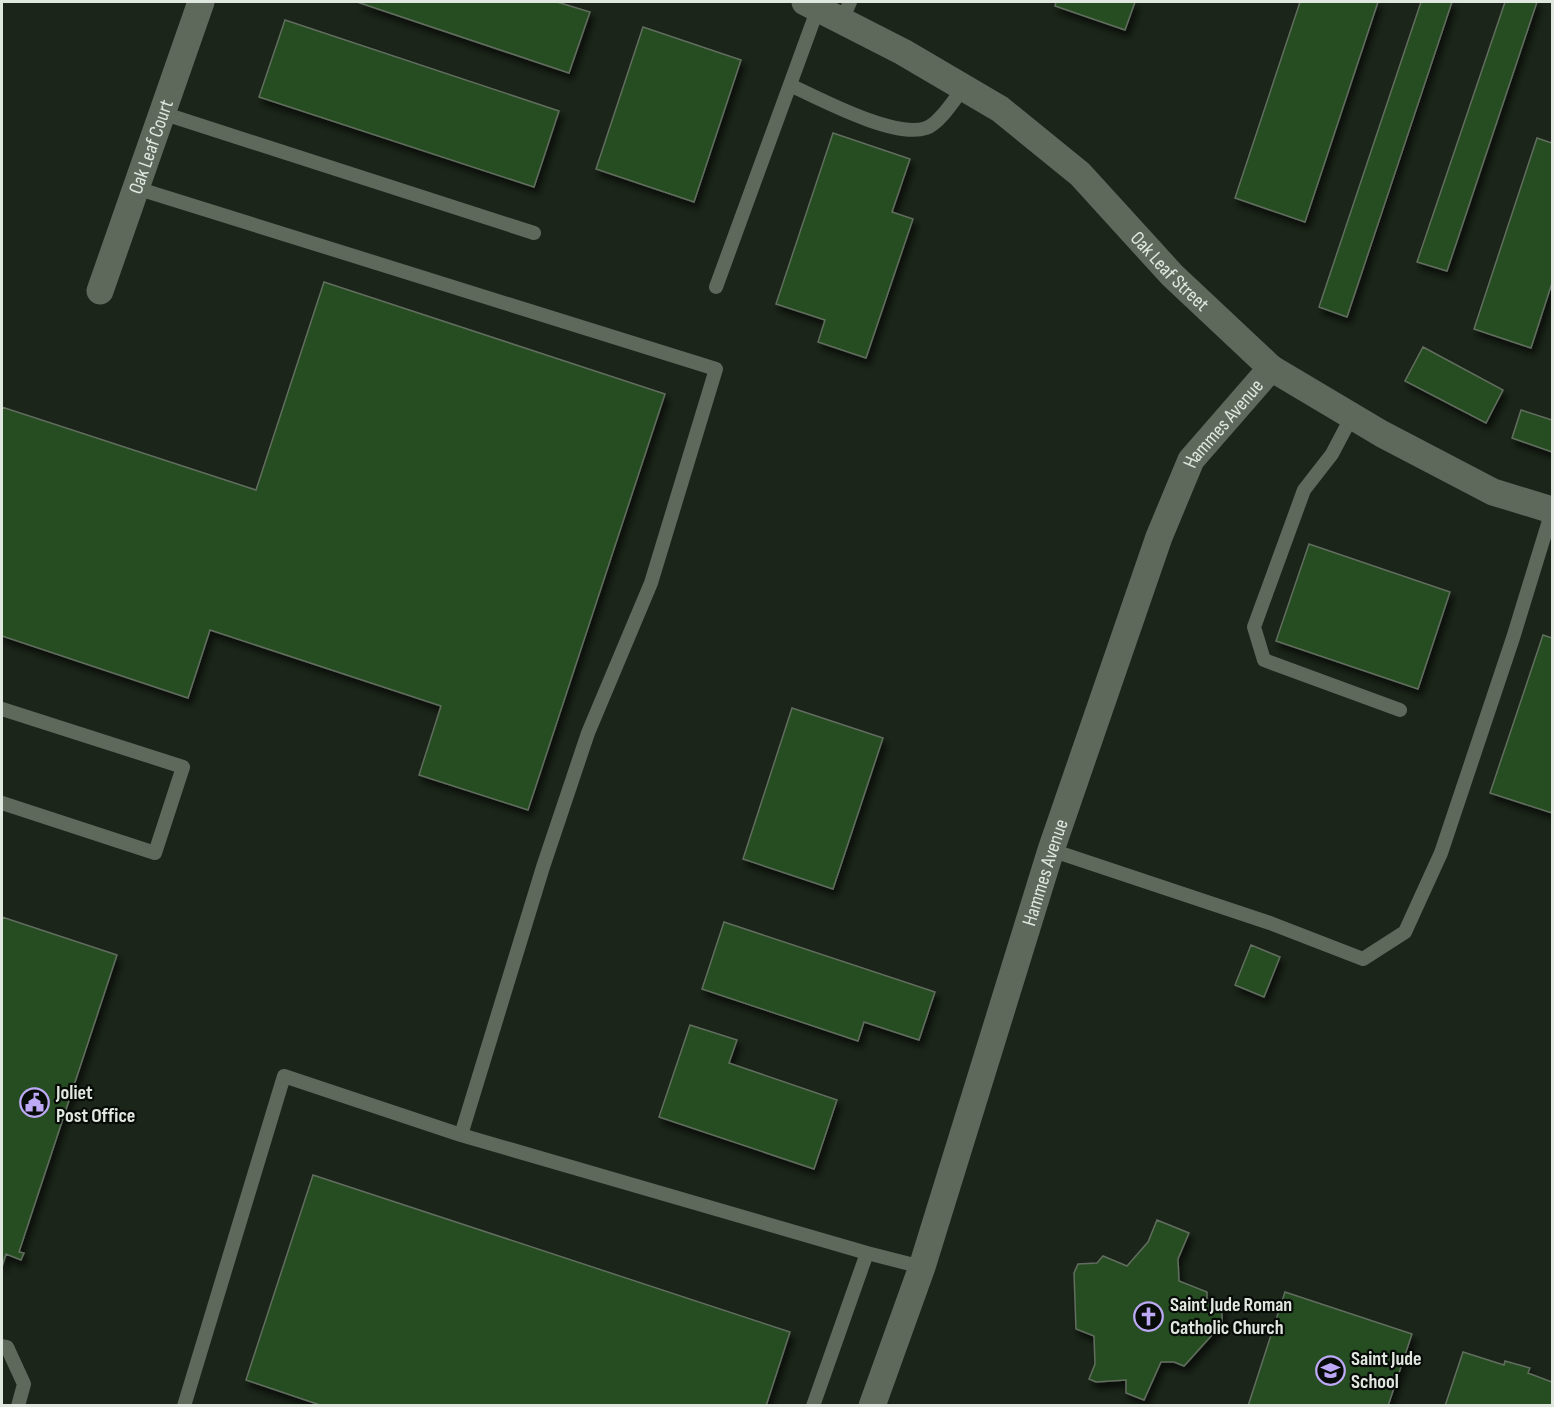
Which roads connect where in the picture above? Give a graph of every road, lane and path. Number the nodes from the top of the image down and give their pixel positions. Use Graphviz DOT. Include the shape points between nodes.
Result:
graph roads {
  1 [pos="201,2"];
  2 [pos="812,5"];
  3 [pos="846,11"];
  4 [pos="790,85"];
  5 [pos="963,88"];
  6 [pos="162,113"];
  7 [pos="136,188"];
  8 [pos="534,233"];
  9 [pos="716,287"];
  10 [pos="100,291"];
  11 [pos="1270,368"];
  12 [pos="1352,416"];
  13 [pos="1552,511"];
  14 [pos="2,709"];
  15 [pos="1400,710"];
  16 [pos="2,802"];
  17 [pos="1052,850"];
  18 [pos="461,1135"];
  19 [pos="867,1253"];
  20 [pos="922,1267"];
  21 [pos="2,1346"];
  22 [pos="18,1406"];
  23 [pos="184,1406"];
  24 [pos="813,1406"];
  25 [pos="872,1406"];
  1 -- 6 [label="street, Oak Leaf Court"];
  2 -- 3 [label="street, Oak Leaf Street"];
  2 -- 4 [label="lane"];
  3 -- 5 [label="street, Oak Leaf Street"];
  4 -- 5 [label="lane" via="900,130 926,128 945,112"];
  4 -- 9 [label="lane"];
  5 -- 11 [label="street, Oak Leaf Street" via="1000,109 1080,174 1172,275"];
  6 -- 7 [label="street, Oak Leaf Court"];
  6 -- 8 [label="lane"];
  7 -- 10 [label="street, Oak Leaf Court"];
  7 -- 18 [label="lane" via="716,369 651,583 588,733 543,867"];
  11 -- 12 [label="street, Oak Leaf Street"];
  11 -- 17 [label="street, Hammes Avenue" via="1191,460 1159,537"];
  12 -- 13 [label="street, Oak Leaf Street" via="1493,492"];
  12 -- 15 [label="lane" via="1332,454 1304,490 1254,627 1264,660"];
  13 -- 17 [label="lane" via="1440,853 1406,932 1363,959 1270,923"];
  14 -- 16 [label="lane" via="183,767 155,853"];
  17 -- 20 [label="street, Hammes Avenue"];
  18 -- 19 [label="lane"];
  18 -- 23 [label="lane" via="284,1076"];
  19 -- 20 [label="lane"];
  19 -- 24 [label="lane"];
  20 -- 25 [label="street, Hammes Avenue"];
  21 -- 22 [label="lane" via="7,1347 24,1384"];
}
